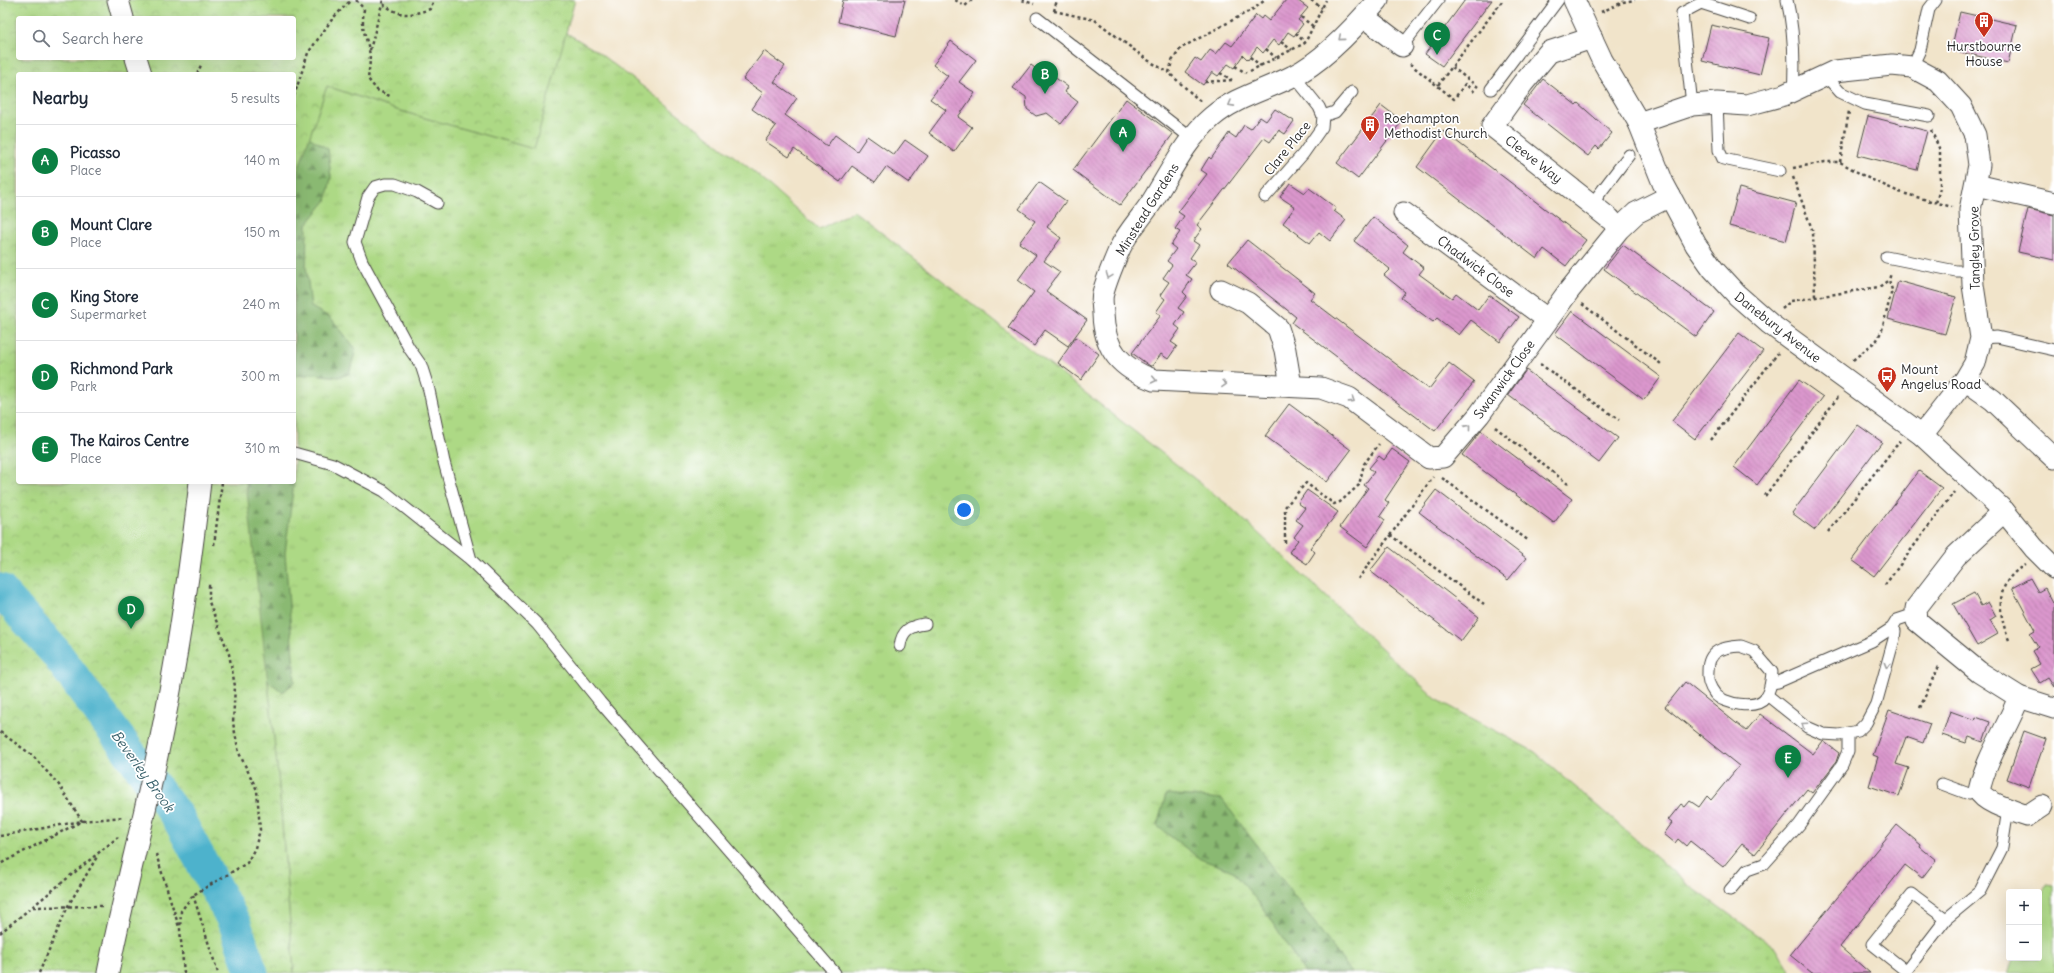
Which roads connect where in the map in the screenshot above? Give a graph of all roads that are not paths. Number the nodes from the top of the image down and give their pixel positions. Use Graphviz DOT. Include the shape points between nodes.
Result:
graph roads {
  1 [pos="118,0"];
  2 [pos="1378,0"];
  3 [pos="1438,0"];
  4 [pos="1558,0"];
  5 [pos="1574,0"];
  6 [pos="1787,0"];
  7 [pos="1936,0"];
  8 [pos="122,16"];
  9 [pos="1364,17"];
  10 [pos="1037,18"];
  11 [pos="1750,19"];
  12 [pos="1592,38"];
  13 [pos="1405,54"];
  14 [pos="137,60"];
  15 [pos="1912,67"];
  16 [pos="140,72"];
  17 [pos="1294,76"];
  18 [pos="1826,76"];
  19 [pos="1491,88"];
  20 [pos="1352,92"];
  21 [pos="1793,92"];
  22 [pos="1717,103"];
  23 [pos="1692,105"];
  24 [pos="1323,116"];
  25 [pos="1929,116"];
  26 [pos="1639,123"];
  27 [pos="1191,138"];
  28 [pos="1629,155"];
  29 [pos="1780,171"];
  30 [pos="1976,185"];
  31 [pos="1670,196"];
  32 [pos="1266,197"];
  33 [pos="437,203"];
  34 [pos="1591,204"];
  35 [pos="2054,204"];
  36 [pos="1404,213"];
  37 [pos="1610,219"];
  38 [pos="1890,258"];
  39 [pos="1972,271"];
  40 [pos="1221,290"];
  41 [pos="1548,319"];
  42 [pos="1981,338"];
  43 [pos="2054,350"];
  44 [pos="1965,380"];
  45 [pos="1291,386"];
  46 [pos="1917,431"];
  47 [pos="296,453"];
  48 [pos="2054,458"];
  49 [pos="1439,465"];
  50 [pos="200,484"];
  51 [pos="2004,511"];
  52 [pos="472,560"];
  53 [pos="2048,562"];
  54 [pos="1915,614"];
  55 [pos="924,624"];
  56 [pos="1892,628"];
  57 [pos="900,646"];
  58 [pos="1771,683"];
  59 [pos="1767,695"];
  60 [pos="2019,697"];
  61 [pos="2054,708"];
  62 [pos="1848,733"];
  63 [pos="1942,784"];
  64 [pos="1979,791"];
  65 [pos="2042,806"];
  66 [pos="2008,809"];
  67 [pos="1730,890"];
  68 [pos="1946,919"];
  69 [pos="108,973"];
  70 [pos="835,973"];
  1 -- 8 [label="street"];
  2 -- 9 [label="street, Minstead Gardens"];
  3 -- 13 [label="lane"];
  4 -- 19 [label="lane"];
  5 -- 12 [label="street, Danebury Avenue"];
  6 -- 21 [label="lane" via="1794,71"];
  7 -- 15 [label="lane" via="1929,10 1920,50"];
  9 -- 13 [label="street"];
  9 -- 17 [label="street, Minstead Gardens, one-way" via="1320,57"];
  10 -- 27 [label="lane"];
  11 -- 23 [label="lane" via="1701,3 1682,13"];
  12 -- 26 [label="street, Danebury Avenue"];
  12 -- 34 [label="street, Cleeve Way" via="1549,52 1492,126"];
  14 -- 16 [label="street"];
  15 -- 18 [label="street, Tangley Grove" via="1870,66 1835,71"];
  15 -- 30 [label="street, Tangley Grove" via="1938,82 1961,106 1975,135 1979,165"];
  17 -- 24 [label="lane, Clare Place" via="1314,98"];
  17 -- 27 [label="street, Minstead Gardens, one-way" via="1230,103"];
  18 -- 21 [label="street, Tangley Grove"];
  18 -- 25 [label="lane" via="1840,92 1865,104"];
  20 -- 24 [label="lane" via="1334,112"];
  21 -- 22 [label="street, Tangley Grove" via="1747,104"];
  22 -- 23 [label="street, Tangley Grove"];
  22 -- 29 [label="lane" via="1719,150 1723,159"];
  23 -- 26 [label="street, Tangley Grove"];
  24 -- 32 [label="lane, Clare Place" via="1322,127 1316,138"];
  26 -- 31 [label="street, Danebury Avenue"];
  27 -- 45 [label="street, Minstead Gardens, one-way" via="1118,253 1102,294 1103,321 1108,344 1121,362 1137,374 1154,380"];
  28 -- 34 [label="lane"];
  30 -- 35 [label="street"];
  30 -- 39 [label="street, Tangley Grove" via="1970,210"];
  31 -- 41 [label="street, Swanwick Close" via="1636,213 1619,229"];
  31 -- 46 [label="street, Danebury Avenue" via="1696,244 1713,269 1737,295 1770,324"];
  33 -- 52 [label="lane" via="395,184 375,187 368,197 355,242 362,261 409,348 421,365 429,390 444,462"];
  34 -- 37 [label="street, Cleeve Way"];
  36 -- 41 [label="street, Chadwick Close"];
  38 -- 39 [label="lane" via="1956,271"];
  39 -- 42 [label="street, Tangley Grove"];
  40 -- 45 [label="street" via="1248,303 1278,328 1285,350"];
  49 -- 41 [label="street, Swanwick Close, one-way" via="1479,415"];
  42 -- 43 [label="lane" via="1997,337"];
  42 -- 44 [label="street, Tangley Grove" via="1975,363"];
  44 -- 46 [label="street, Tangley Grove"];
  44 -- 48 [label="street" via="1993,400"];
  45 -- 49 [label="street, Minstead Gardens, one-way" via="1321,388 1349,398"];
  46 -- 51 [label="street, Danebury Avenue"];
  47 -- 52 [label="lane" via="333,464 384,491"];
  50 -- 69 [label="street" via="186,602 160,743"];
  51 -- 53 [label="street, Danebury Avenue"];
  51 -- 54 [label="street" via="1956,556 1916,608"];
  52 -- 70 [label="lane" via="537,624 606,708"];
  54 -- 56 [label="lane" via="1898,620"];
  54 -- 60 [label="street" via="1923,627 1979,672"];
  55 -- 57 [label="lane" via="907,629 903,633"];
  56 -- 58 [label="lane" via="1872,641"];
  56 -- 62 [label="lane, one-way" via="1895,631 1894,639 1876,704 1866,723 1858,731"];
  58 -- 59 [label="lane"];
  58 -- 59 [label="lane" via="1772,672 1765,662 1754,652 1741,646 1725,647 1713,653 1708,663 1707,682 1716,695 1737,705 1753,704 1765,699"];
  62 -- 59 [label="lane, one-way" via="1824,734 1807,728"];
  60 -- 61 [label="street"];
  60 -- 64 [label="street"];
  62 -- 67 [label="lane" via="1848,752 1842,765 1799,825 1764,864 1747,870"];
  63 -- 64 [label="lane" via="1969,794"];
  64 -- 66 [label="street" via="1982,797"];
  65 -- 66 [label="street" via="2027,816"];
  66 -- 68 [label="lane" via="2002,848 1980,890"];
  68 -- 68 [label="lane" via="1906,971 1872,944 1912,894"];
}
